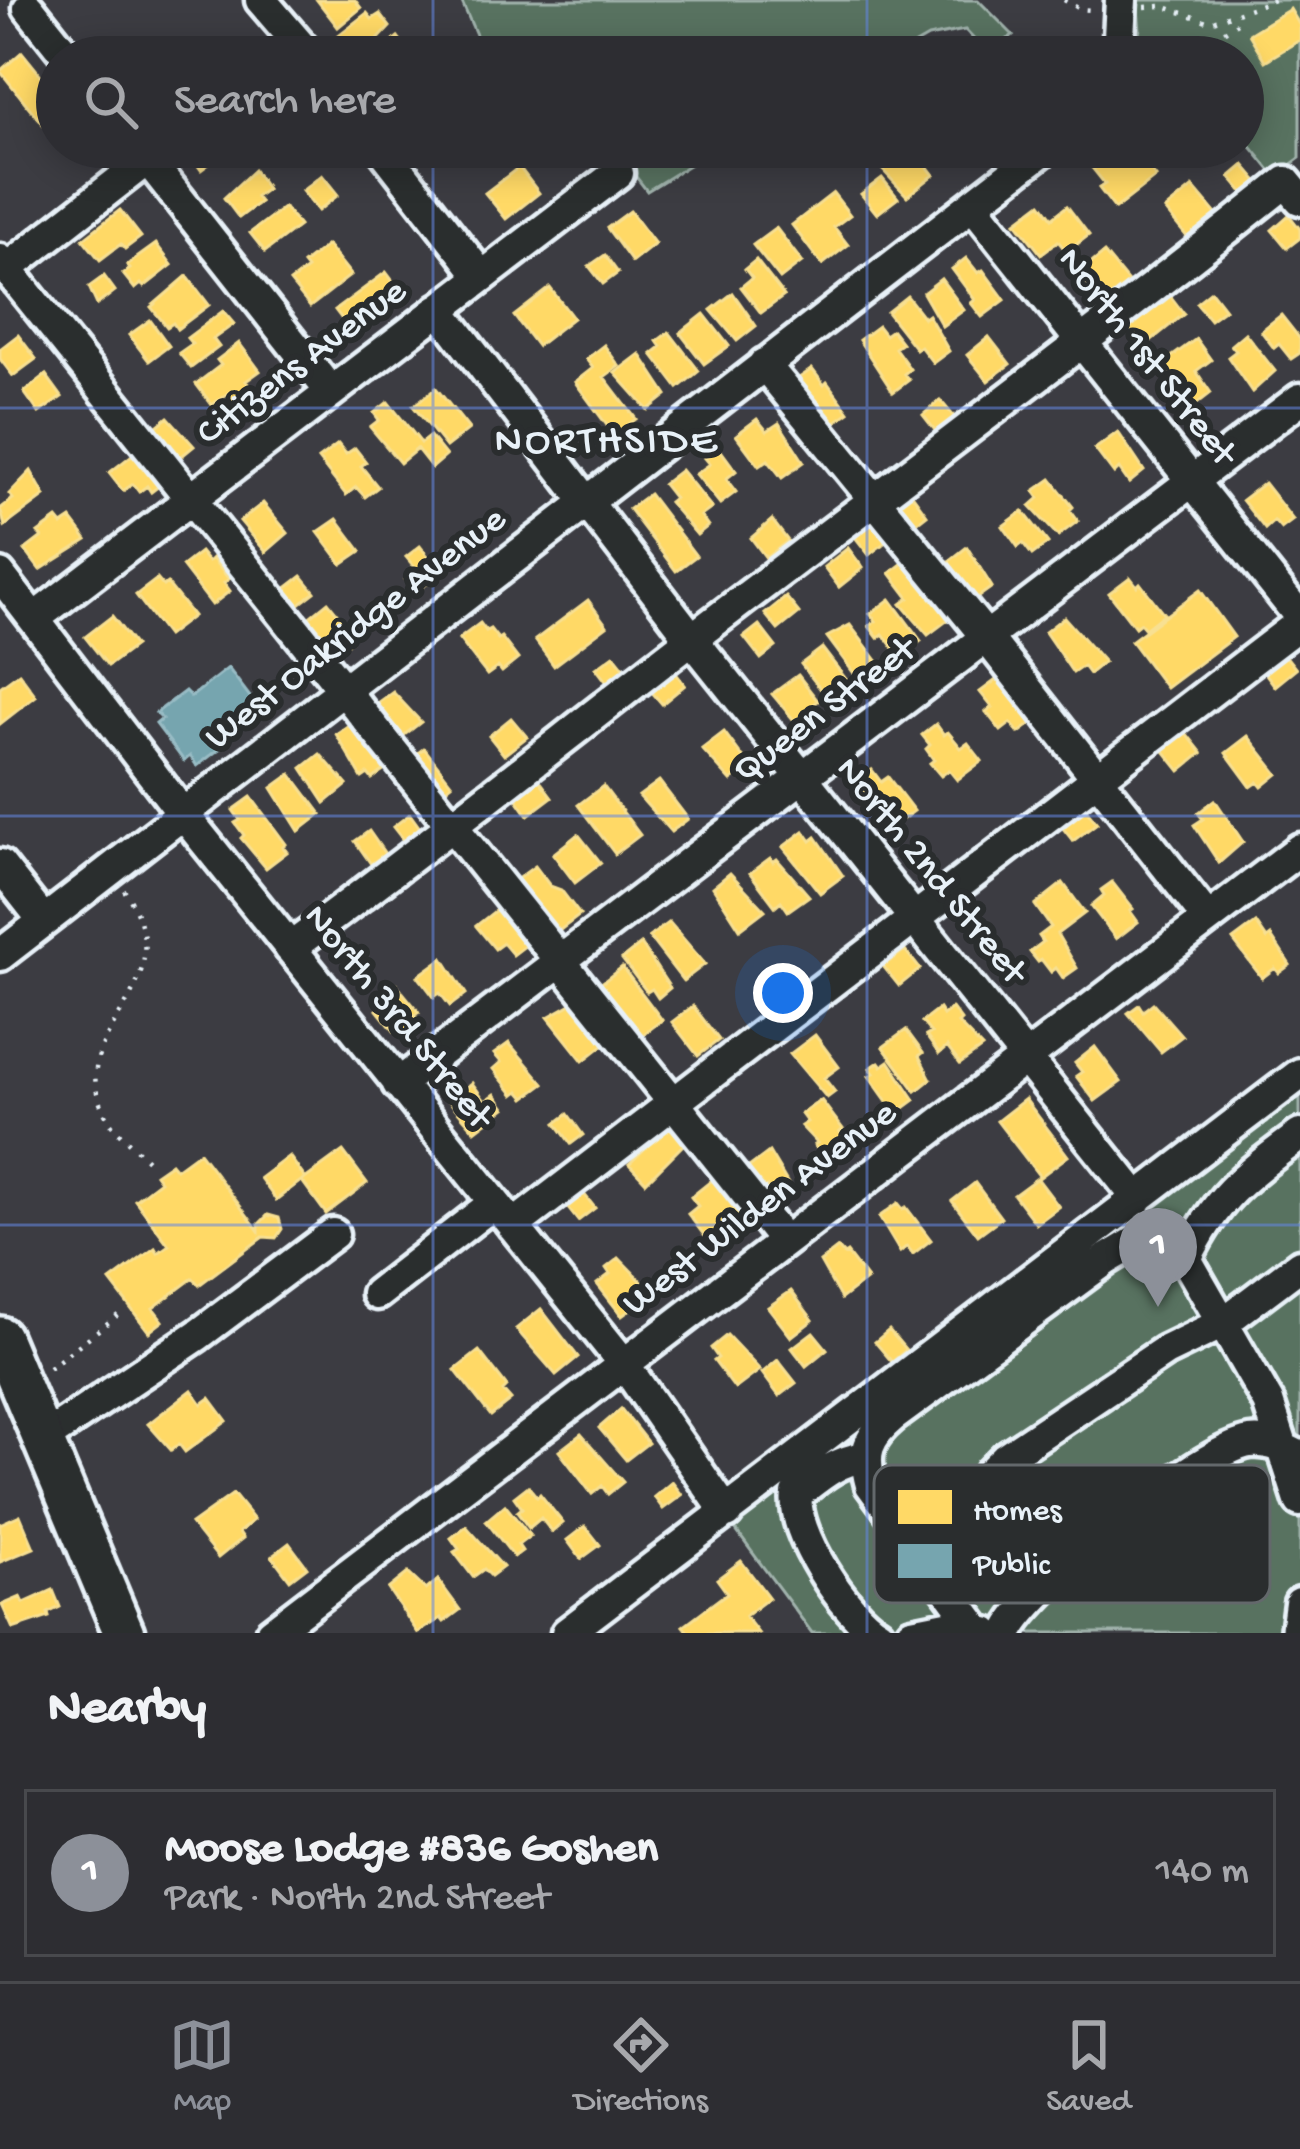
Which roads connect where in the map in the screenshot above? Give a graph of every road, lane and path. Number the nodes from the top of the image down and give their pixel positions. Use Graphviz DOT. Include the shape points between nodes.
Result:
graph roads {
  1 [pos="261,0"];
  2 [pos="1064,0"];
  3 [pos="1274,0"];
  4 [pos="38,4"];
  5 [pos="1121,4"];
  6 [pos="1235,15"];
  7 [pos="0,21"];
  8 [pos="56,36"];
  9 [pos="285,36"];
  10 [pos="1119,36"];
  11 [pos="1217,36"];
  12 [pos="128,168"];
  13 [pos="163,168"];
  14 [pos="397,168"];
  15 [pos="1020,168"];
  16 [pos="618,173"];
  17 [pos="1300,199"];
  18 [pos="973,205"];
  19 [pos="4,264"];
  20 [pos="482,277"];
  21 [pos="440,309"];
  22 [pos="1082,341"];
  23 [pos="764,364"];
  24 [pos="330,391"];
  25 [pos="1300,399"];
  26 [pos="1193,482"];
  27 [pos="190,498"];
  28 [pos="874,500"];
  29 [pos="588,501"];
  30 [pos="0,575"];
  31 [pos="34,618"];
  32 [pos="1300,620"];
  33 [pos="987,638"];
  34 [pos="692,639"];
  35 [pos="344,691"];
  36 [pos="804,778"];
  37 [pos="1096,779"];
  38 [pos="183,814"];
  39 [pos="455,827"];
  40 [pos="1300,849"];
  41 [pos="0,865"];
  42 [pos="124,890"];
  43 [pos="916,917"];
  44 [pos="1208,919"];
  45 [pos="44,921"];
  46 [pos="290,948"];
  47 [pos="0,956"];
  48 [pos="561,962"];
  49 [pos="1027,1057"];
  50 [pos="1300,1074"];
  51 [pos="398,1084"];
  52 [pos="672,1103"];
  53 [pos="1300,1135"];
  54 [pos="152,1164"];
  55 [pos="1138,1199"];
  56 [pos="503,1214"];
  57 [pos="333,1234"];
  58 [pos="784,1241"];
  59 [pos="1186,1258"];
  60 [pos="1300,1265"];
  61 [pos="377,1294"];
  62 [pos="122,1312"];
  63 [pos="1223,1323"];
  64 [pos="0,1336"];
  65 [pos="624,1364"];
  66 [pos="44,1371"];
  67 [pos="43,1439"];
  68 [pos="1293,1452"];
  69 [pos="865,1457"];
  70 [pos="998,1465"];
  71 [pos="1199,1465"];
  72 [pos="874,1489"];
  73 [pos="1300,1501"];
  74 [pos="728,1513"];
  75 [pos="967,1603"];
  76 [pos="1023,1603"];
  77 [pos="1300,1604"];
  78 [pos="305,1621"];
  79 [pos="991,1632"];
  80 [pos="124,1633"];
  81 [pos="271,1633"];
  82 [pos="567,1633"];
  83 [pos="878,1633"];
  84 [pos="912,1633"];
  85 [pos="1296,1633"];
  1 -- 9 [label="street"];
  2 -- 5 [label="path" via="1080,9"];
  3 -- 6 [label="path"];
  4 -- 7 [label="street"];
  4 -- 8 [label="street"];
  5 -- 6 [label="path" via="1162,6 1210,22"];
  5 -- 10 [label="street"];
  6 -- 11 [label="path" via="1237,23"];
  12 -- 19 [label="street"];
  13 -- 24 [label="street"];
  14 -- 20 [label="street"];
  15 -- 18 [label="street, West Oakridge Avenue"];
  16 -- 20 [label="street, Citizens Avenue"];
  17 -- 22 [label="street" via="1286,182"];
  18 -- 22 [label="street, North 1st Street"];
  18 -- 23 [label="street, West Oakridge Avenue"];
  19 -- 27 [label="street"];
  20 -- 21 [label="street, Citizens Avenue"];
  21 -- 24 [label="street, Citizens Avenue"];
  21 -- 29 [label="street, North 2nd Street"];
  22 -- 26 [label="street, North 1st Street"];
  22 -- 28 [label="street"];
  23 -- 28 [label="street"];
  23 -- 29 [label="street, West Oakridge Avenue"];
  24 -- 27 [label="street, Citizens Avenue"];
  25 -- 26 [label="street, Queen Street"];
  26 -- 32 [label="street, North 1st Street"];
  26 -- 33 [label="street, Queen Street"];
  27 -- 31 [label="street, Citizens Avenue"];
  27 -- 35 [label="street"];
  28 -- 33 [label="street"];
  28 -- 34 [label="street"];
  29 -- 34 [label="street, North 2nd Street"];
  29 -- 35 [label="street, West Oakridge Avenue"];
  30 -- 31 [label="street, North 3rd Street"];
  31 -- 38 [label="street, North 3rd Street"];
  32 -- 37 [label="street"];
  33 -- 36 [label="street, Queen Street"];
  33 -- 37 [label="street"];
  34 -- 36 [label="street, North 2nd Street"];
  34 -- 39 [label="street"];
  35 -- 38 [label="street, West Oakridge Avenue"];
  35 -- 39 [label="street"];
  36 -- 43 [label="street, North 2nd Street"];
  36 -- 48 [label="street, Queen Street"];
  37 -- 43 [label="street"];
  37 -- 44 [label="street"];
  38 -- 45 [label="street, West Oakridge Avenue"];
  38 -- 46 [label="street, North 3rd Street"];
  39 -- 46 [label="street"];
  39 -- 48 [label="street"];
  40 -- 44 [label="street, West Wilden Avenue"];
  41 -- 45 [label="street"];
  42 -- 54 [label="path" via="142,923 143,964 139,985 100,1046 95,1087 112,1126"];
  43 -- 49 [label="street, North 2nd Street"];
  43 -- 52 [label="street"];
  44 -- 49 [label="street, West Wilden Avenue"];
  45 -- 47 [label="street, West Oakridge Avenue"];
  46 -- 51 [label="street, North 3rd Street"];
  48 -- 51 [label="street, Queen Street"];
  48 -- 52 [label="street"];
  49 -- 55 [label="street, North 2nd Street"];
  49 -- 58 [label="street, West Wilden Avenue"];
  50 -- 55 [label="street"];
  51 -- 56 [label="street, North 3rd Street"];
  52 -- 56 [label="street"];
  52 -- 58 [label="street"];
  53 -- 59 [label="street" via="1235,1183"];
  55 -- 74 [label="street"];
  56 -- 61 [label="street"];
  56 -- 65 [label="street, North 3rd Street"];
  57 -- 67 [label="street"];
  58 -- 65 [label="street, West Wilden Avenue"];
  59 -- 63 [label="street"];
  59 -- 69 [label="street" via="1157,1239 1107,1259 892,1417"];
  60 -- 63 [label="street"];
  62 -- 66 [label="path"];
  63 -- 68 [label="street"];
  63 -- 70 [label="street" via="1165,1352"];
  64 -- 67 [label="main road"];
  65 -- 74 [label="street, North 3rd Street"];
  65 -- 78 [label="street, West Wilden Avenue"];
  67 -- 80 [label="main road"];
  68 -- 71 [label="street" via="1246,1442"];
  68 -- 73 [label="street"];
  69 -- 72 [label="street"];
  69 -- 83 [label="street" via="822,1474 797,1495 794,1510 830,1578"];
  74 -- 82 [label="street"];
  75 -- 79 [label="street"];
  76 -- 79 [label="street"];
  77 -- 85 [label="street"];
  78 -- 81 [label="street, West Wilden Avenue"];
  79 -- 84 [label="street" via="946,1626"];
}
